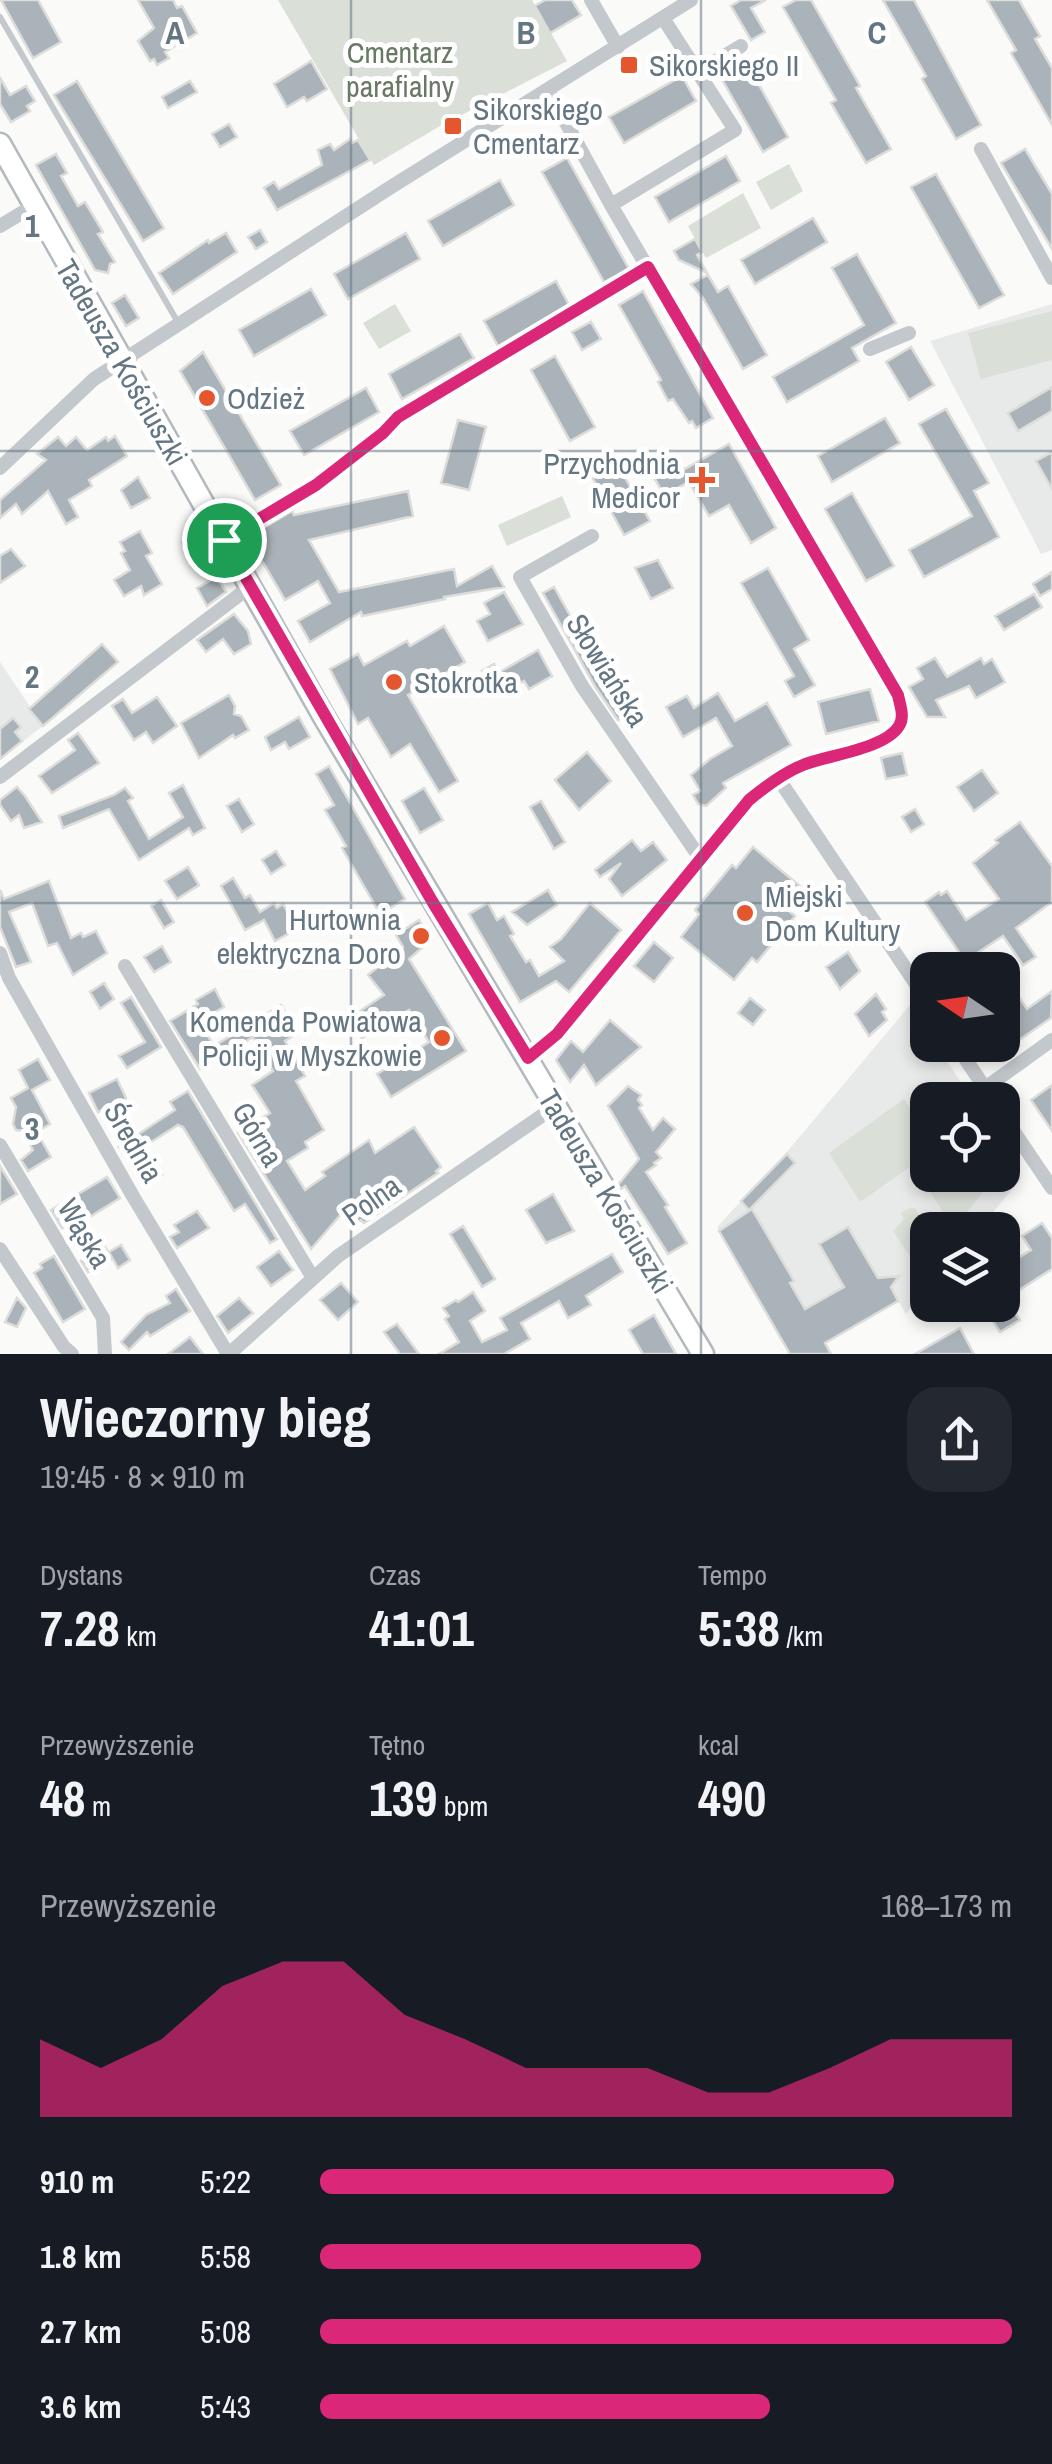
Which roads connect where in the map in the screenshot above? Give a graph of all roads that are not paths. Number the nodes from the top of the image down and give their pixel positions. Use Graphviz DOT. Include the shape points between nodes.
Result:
graph roads {
  1 [pos="590,0"];
  2 [pos="691,0"];
  3 [pos="0,17"];
  4 [pos="662,18"];
  5 [pos="740,46"];
  6 [pos="618,47"];
  7 [pos="696,73"];
  8 [pos="548,90"];
  9 [pos="0,144"];
  10 [pos="981,149"];
  11 [pos="35,205"];
  12 [pos="611,205"];
  13 [pos="0,226"];
  14 [pos="648,267"];
  15 [pos="1052,278"];
  16 [pos="179,325"];
  17 [pos="909,333"];
  18 [pos="870,348"];
  19 [pos="122,362"];
  20 [pos="0,468"];
  21 [pos="592,536"];
  22 [pos="224,540"];
  23 [pos="251,586"];
  24 [pos="0,777"];
  25 [pos="778,778"];
  26 [pos="700,858"];
  27 [pos="0,953"];
  28 [pos="125,966"];
  29 [pos="910,975"];
  30 [pos="1052,1040"];
  31 [pos="528,1058"];
  32 [pos="1003,1082"];
  33 [pos="556,1106"];
  34 [pos="1020,1141"];
  35 [pos="0,1145"];
  36 [pos="1052,1188"];
  37 [pos="0,1249"];
  38 [pos="313,1278"];
  39 [pos="65,1352"];
  40 [pos="105,1354"];
  41 [pos="228,1354"];
  42 [pos="703,1354"];
  1 -- 6 [label="street"];
  2 -- 4 [label="street"];
  3 -- 16 [label="lane"];
  4 -- 6 [label="street"];
  4 -- 7 [label="street"];
  5 -- 7 [label="street"];
  6 -- 8 [label="street"];
  7 -- 12 [label="street" via="735,130"];
  8 -- 12 [label="street"];
  8 -- 16 [label="street"];
  9 -- 11 [label="main road, Tadeusza Kościuszki"];
  10 -- 15 [label="street"];
  11 -- 13 [label="street"];
  11 -- 19 [label="main road, Tadeusza Kościuszki"];
  12 -- 14 [label="street"];
  14 -- 22 [label="lane" via="398,417 316,485"];
  14 -- 25 [label="street" via="898,695 898,727 882,741"];
  16 -- 19 [label="street"];
  17 -- 18 [label="street"];
  19 -- 20 [label="street" via="94,379"];
  19 -- 22 [label="main road, Tadeusza Kościuszki"];
  21 -- 26 [label="street, Słowiańska" via="520,577 582,686"];
  22 -- 23 [label="main road, Tadeusza Kościuszki"];
  23 -- 24 [label="street"];
  23 -- 31 [label="main road, Tadeusza Kościuszki"];
  25 -- 26 [label="street" via="749,800"];
  25 -- 29 [label="street"];
  26 -- 31 [label="street" via="557,1034"];
  27 -- 41 [label="street, Średnia"];
  28 -- 38 [label="street, Górna"];
  30 -- 32 [label="street"];
  31 -- 33 [label="main road, Tadeusza Kościuszki"];
  33 -- 38 [label="street, Polna"];
  33 -- 42 [label="main road, Tadeusza Kościuszki"];
  34 -- 36 [label="street"];
  35 -- 40 [label="street, Wąska" via="103,1318"];
  37 -- 39 [label="street"];
  38 -- 41 [label="street, Polna"];
}
